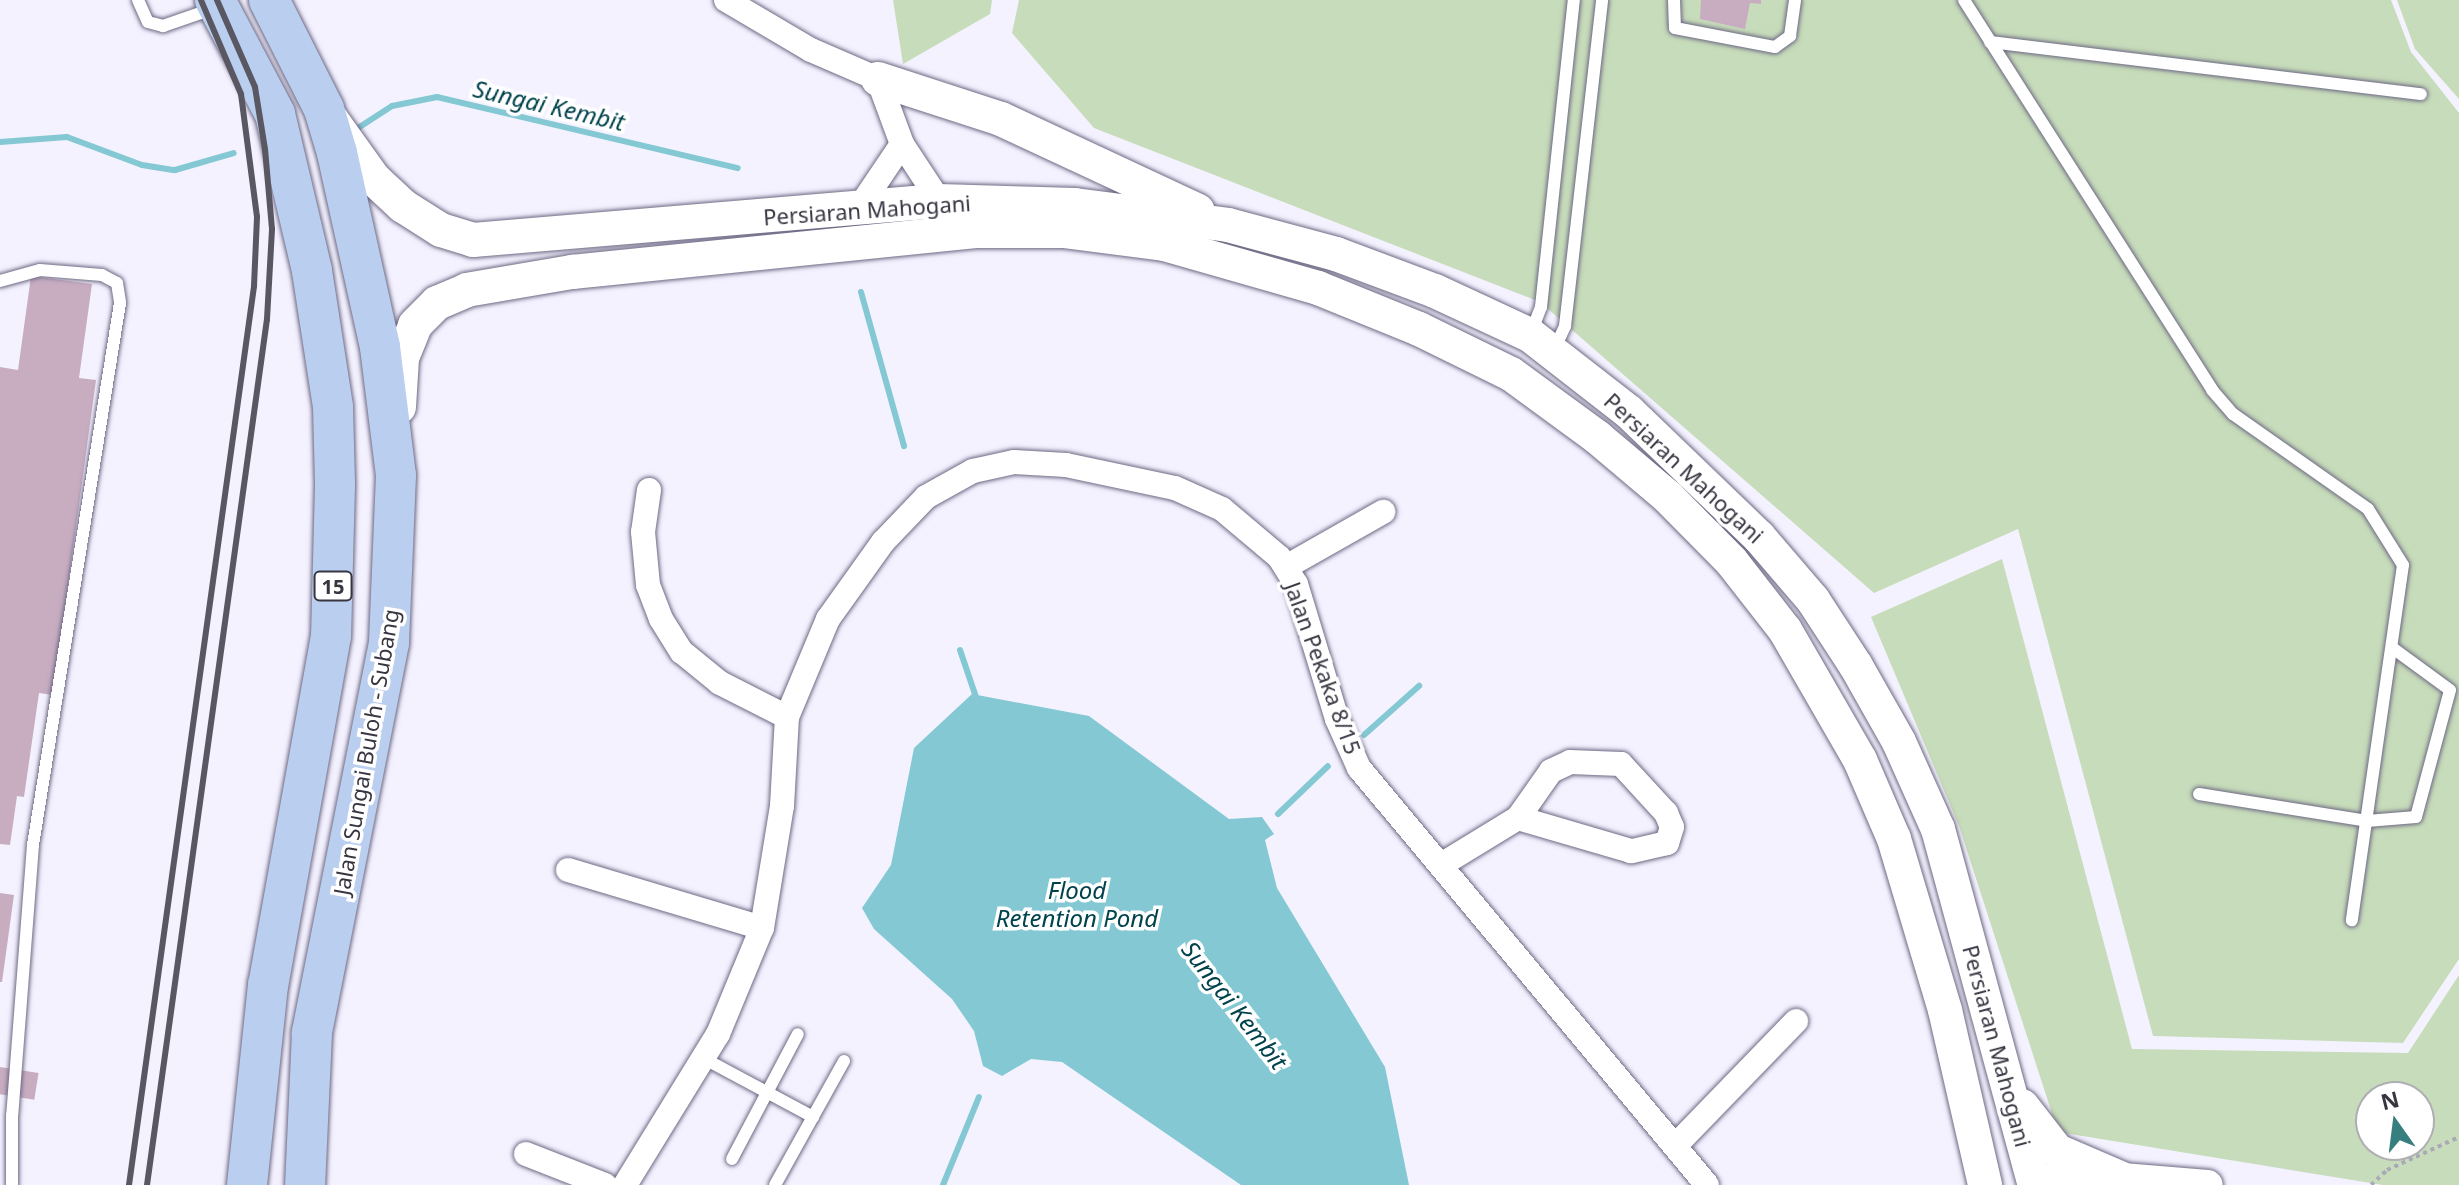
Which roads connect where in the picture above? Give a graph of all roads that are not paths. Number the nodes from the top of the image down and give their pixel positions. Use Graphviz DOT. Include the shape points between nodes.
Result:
graph roads {
  1 [pos="138,0"];
  2 [pos="269,0"];
  3 [pos="726,0"];
  4 [pos="1574,0"];
  5 [pos="1602,0"];
  6 [pos="1674,0"];
  7 [pos="1795,0"];
  8 [pos="1964,0"];
  9 [pos="216,4"];
  10 [pos="1990,42"];
  11 [pos="878,79"];
  12 [pos="2421,94"];
  13 [pos="324,109"];
  14 [pos="902,144"];
  15 [pos="937,201"];
  16 [pos="859,208"];
  17 [pos="1228,225"];
  18 [pos="978,231"];
  19 [pos="0,281"];
  20 [pos="1541,344"];
  21 [pos="396,475"];
  22 [pos="649,490"];
  23 [pos="1383,512"];
  24 [pos="1286,567"];
  25 [pos="2394,649"];
  26 [pos="787,717"];
  27 [pos="2199,794"];
  28 [pos="1518,818"];
  29 [pos="2367,821"];
  30 [pos="1441,865"];
  31 [pos="568,870"];
  32 [pos="2352,920"];
  33 [pos="762,928"];
  34 [pos="1945,1010"];
  35 [pos="1796,1021"];
  36 [pos="798,1034"];
  37 [pos="703,1058"];
  38 [pos="844,1061"];
  39 [pos="2007,1082"];
  40 [pos="767,1093"];
  41 [pos="813,1117"];
  42 [pos="1675,1146"];
  43 [pos="526,1154"];
  44 [pos="732,1159"];
  45 [pos="2111,1182"];
  46 [pos="2034,1184"];
  47 [pos="2203,1184"];
  48 [pos="12,1185"];
  49 [pos="247,1185"];
  50 [pos="305,1185"];
  51 [pos="605,1185"];
  52 [pos="625,1185"];
  53 [pos="775,1185"];
  54 [pos="1707,1185"];
  55 [pos="1985,1185"];
  1 -- 9 [label="lane" via="148,22 163,26"];
  2 -- 13 [label="highway, Jalan Sungai Buloh - Subang"];
  3 -- 11 [label="street" via="811,50"];
  4 -- 20 [label="lane"];
  5 -- 20 [label="lane" via="1565,326"];
  6 -- 7 [label="lane" via="1675,28 1775,47 1790,36"];
  8 -- 10 [label="lane"];
  9 -- 49 [label="highway, 15" via="275,114 312,271 333,407 331,636 268,985"];
  10 -- 12 [label="lane"];
  10 -- 25 [label="lane" via="2212,390 2233,414 2368,509 2392,542 2403,565 2404,583"];
  11 -- 14 [label="street"];
  11 -- 17 [label="main road" via="1001,119"];
  13 -- 16 [label="main road, Persiaran Mahogani" via="374,179 403,206 441,230 473,240"];
  13 -- 21 [label="highway, Jalan Sungai Buloh - Subang" via="380,347"];
  14 -- 15 [label="street"];
  14 -- 16 [label="street"];
  15 -- 16 [label="main road, Persiaran Mahogani"];
  15 -- 17 [label="main road, Persiaran Mahogani" via="1075,205"];
  15 -- 18 [label="street" via="951,217"];
  17 -- 20 [label="main road, Persiaran Mahogani" via="1336,254 1435,291"];
  18 -- 21 [label="main road, Persiaran Mahogani" via="572,272 467,290 437,303 415,325 402,358"];
  18 -- 34 [label="main road, Persiaran Mahogani" via="1064,231 1164,244 1318,288 1511,374 1597,437 1668,497 1732,562 1818,684 1860,760 1894,839"];
  19 -- 48 [label="lane" via="40,270 102,275 117,283 120,303 33,845 12,1115"];
  20 -- 39 [label="main road, Persiaran Mahogani" via="1629,412 1759,537 1813,600 1856,666 1899,742 1938,829"];
  21 -- 50 [label="highway, Jalan Sungai Buloh - Subang" via="389,643 312,1033"];
  22 -- 26 [label="street" via="643,532 648,585 661,619 682,652 720,683"];
  23 -- 24 [label="street"];
  24 -- 26 [label="street, Jalan Pekaka 8/15" via="1254,532 1222,509 1175,488 1066,465 1014,462 973,471 926,497 883,542 828,619"];
  24 -- 30 [label="street, Jalan Pekaka 8/15" via="1359,768"];
  25 -- 29 [label="lane"];
  25 -- 29 [label="lane" via="2450,690 2416,817"];
  26 -- 33 [label="street, Jalan Pekaka 8/15" via="782,806"];
  27 -- 29 [label="lane"];
  28 -- 28 [label="street" via="1631,851 1667,843 1672,827 1666,813 1621,764 1570,762 1551,771"];
  28 -- 30 [label="street"];
  29 -- 32 [label="lane"];
  30 -- 42 [label="street, Jalan Pekaka 8/15"];
  31 -- 33 [label="street"];
  33 -- 37 [label="street, Jalan Pekaka 8/15"];
  34 -- 46 [label="main road" via="1968,1048 2003,1161"];
  34 -- 55 [label="main road, Persiaran Mahogani"];
  35 -- 42 [label="street"];
  36 -- 40 [label="lane"];
  37 -- 40 [label="lane"];
  37 -- 52 [label="street, Jalan Pekaka 8/15"];
  38 -- 41 [label="lane"];
  39 -- 45 [label="main road" via="2044,1141"];
  39 -- 46 [label="main road, Persiaran Mahogani"];
  40 -- 41 [label="lane"];
  40 -- 44 [label="lane"];
  41 -- 53 [label="lane"];
  42 -- 54 [label="street, Jalan Pekaka 8/15"];
  43 -- 51 [label="street"];
  45 -- 46 [label="street"];
  45 -- 47 [label="street"];
}
